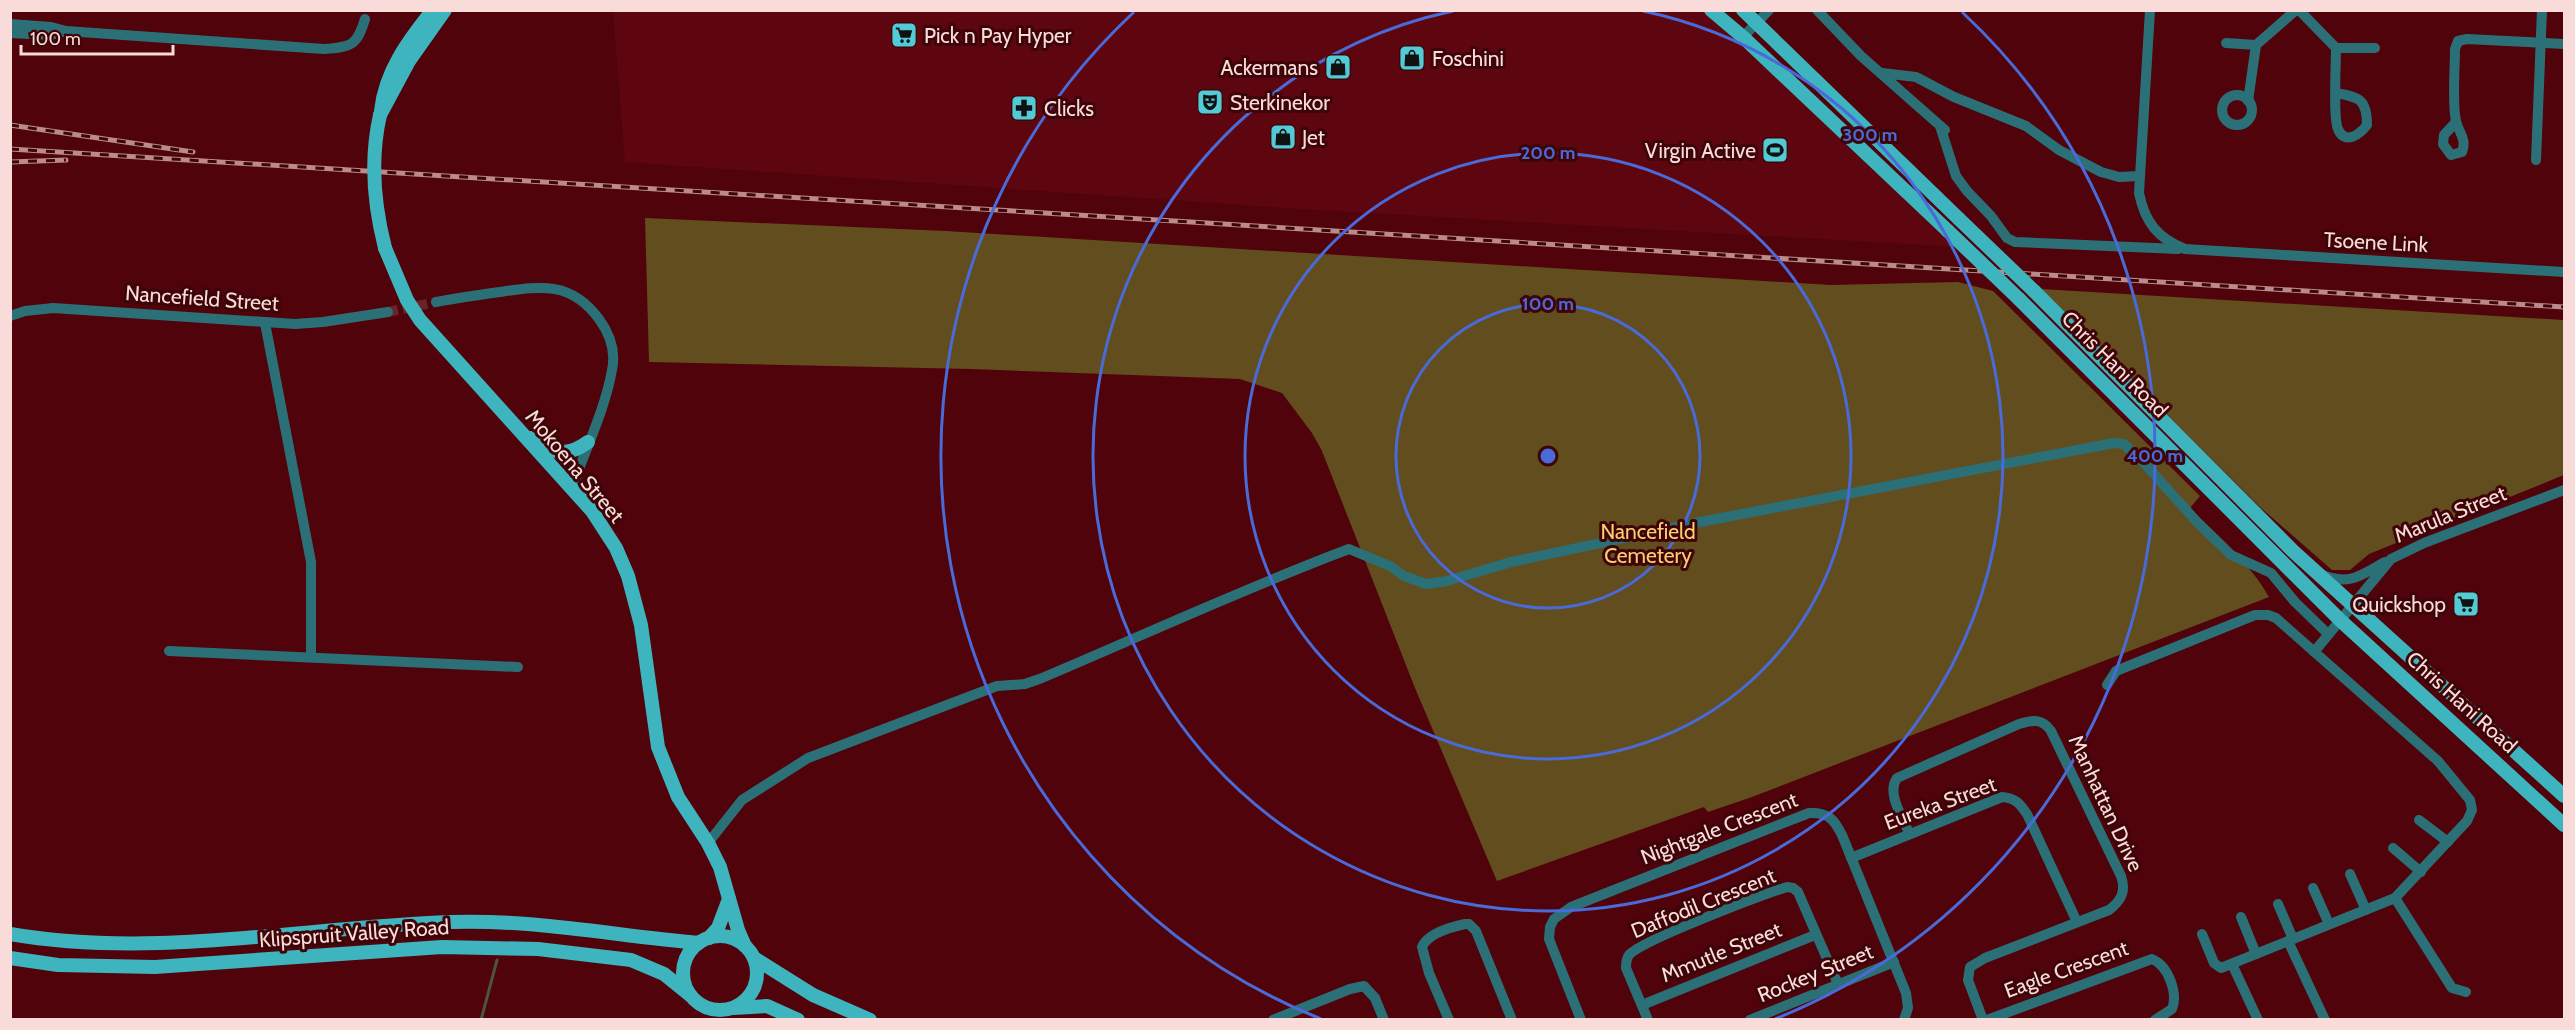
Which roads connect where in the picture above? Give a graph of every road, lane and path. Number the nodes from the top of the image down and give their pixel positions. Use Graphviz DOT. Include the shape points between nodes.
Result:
graph roads {
  1 [pos="433,10"];
  2 [pos="445,10"];
  3 [pos="1712,10"];
  4 [pos="1743,10"];
  5 [pos="1769,10"];
  6 [pos="1817,10"];
  7 [pos="2150,10"];
  8 [pos="2297,10"];
  9 [pos="2542,10"];
  10 [pos="365,19"];
  11 [pos="1756,23"];
  12 [pos="10,24"];
  13 [pos="66,31"];
  14 [pos="10,33"];
  15 [pos="1743,37"];
  16 [pos="2226,43"];
  17 [pos="2541,43"];
  18 [pos="2565,44"];
  19 [pos="2256,45"];
  20 [pos="2336,48"];
  21 [pos="2374,48"];
  22 [pos="1882,73"];
  23 [pos="2336,93"];
  24 [pos="387,95"];
  25 [pos="2248,101"];
  26 [pos="2456,122"];
  27 [pos="2536,160"];
  28 [pos="2139,176"];
  29 [pos="2185,249"];
  30 [pos="2565,272"];
  31 [pos="436,302"];
  32 [pos="388,312"];
  33 [pos="12,315"];
  34 [pos="265,323"];
  35 [pos="519,430"];
  36 [pos="588,442"];
  37 [pos="572,488"];
  38 [pos="2565,490"];
  39 [pos="2391,559"];
  40 [pos="2317,572"];
  41 [pos="2352,606"];
  42 [pos="2340,620"];
  43 [pos="2328,634"];
  44 [pos="169,651"];
  45 [pos="2314,652"];
  46 [pos="311,657"];
  47 [pos="518,667"];
  48 [pos="2107,685"];
  49 [pos="2565,796"];
  50 [pos="2419,820"];
  51 [pos="2565,825"];
  52 [pos="1909,833"];
  53 [pos="2448,842"];
  54 [pos="708,843"];
  55 [pos="2393,848"];
  56 [pos="1851,858"];
  57 [pos="2421,872"];
  58 [pos="2350,874"];
  59 [pos="2313,888"];
  60 [pos="2395,898"];
  61 [pos="729,899"];
  62 [pos="2278,904"];
  63 [pos="2366,910"];
  64 [pos="2241,917"];
  65 [pos="2077,922"];
  66 [pos="2329,924"];
  67 [pos="10,934"];
  68 [pos="2202,934"];
  69 [pos="1815,935"];
  70 [pos="704,940"];
  71 [pos="2291,940"];
  72 [pos="745,946"];
  73 [pos="2256,954"];
  74 [pos="10,958"];
  75 [pos="754,958"];
  76 [pos="1894,962"];
  77 [pos="2232,963"];
  78 [pos="1838,984"];
  79 [pos="2466,992"];
  80 [pos="693,998"];
  81 [pos="1642,1005"];
  82 [pos="730,1012"];
  83 [pos="703,1020"];
  84 [pos="798,1020"];
  85 [pos="870,1020"];
  86 [pos="1273,1020"];
  87 [pos="1384,1020"];
  88 [pos="1449,1020"];
  89 [pos="1512,1020"];
  90 [pos="1581,1020"];
  91 [pos="1648,1020"];
  92 [pos="1750,1020"];
  93 [pos="1904,1020"];
  94 [pos="1985,1020"];
  95 [pos="2155,1020"];
  96 [pos="2258,1020"];
  97 [pos="2325,1020"];
  1 -- 24 [label="main road, Mokoena Street" via="399,57"];
  2 -- 24 [label="main road, Mokoena Street"];
  3 -- 15 [label="main road, Chris Hani Road"];
  4 -- 11 [label="main road, Chris Hani Road"];
  5 -- 11 [label="street"];
  6 -- 22 [label="street"];
  7 -- 28 [label="street"];
  8 -- 19 [label="street"];
  8 -- 20 [label="street"];
  9 -- 17 [label="street"];
  10 -- 13 [label="street" via="356,42 324,49"];
  11 -- 15 [label="street"];
  11 -- 40 [label="main road, Chris Hani Road, bridge"];
  12 -- 13 [label="street"];
  13 -- 14 [label="street" via="51,35"];
  15 -- 42 [label="main road, Chris Hani Road, bridge" via="2019,299"];
  16 -- 19 [label="street"];
  17 -- 18 [label="street"];
  17 -- 26 [label="street" via="2467,39 2457,42"];
  17 -- 27 [label="street"];
  19 -- 25 [label="street"];
  20 -- 21 [label="street"];
  20 -- 23 [label="street"];
  22 -- 28 [label="street" via="1916,77 2026,126 2059,150 2101,172"];
  22 -- 29 [label="street, Tsoene Link" via="1944,129 1956,176 2007,238 2015,242"];
  24 -- 35 [label="main road, Mokoena Street, bridge" via="375,141 375,191 385,248 420,320"];
  28 -- 29 [label="street, Tsoene Link" via="2143,210 2154,230 2170,244"];
  29 -- 30 [label="street, Tsoene Link"];
  31 -- 36 [label="street" via="543,287 570,293 584,302 604,326 612,341 613,355 610,378"];
  32 -- 34 [label="street, Nancefield Street" via="323,322"];
  33 -- 34 [label="street, Nancefield Street" via="53,308"];
  34 -- 46 [label="street" via="311,562"];
  35 -- 36 [label="main road" via="561,453 570,453"];
  35 -- 37 [label="main road, Mokoena Street"];
  36 -- 37 [label="street"];
  37 -- 54 [label="main road, Mokoena Street" via="603,527 628,576 641,625 658,747 678,797"];
  38 -- 39 [label="street, Marula Street"];
  39 -- 40 [label="street" via="2351,580 2335,580"];
  39 -- 41 [label="street, Marula Street"];
  40 -- 41 [label="main road, Chris Hani Road"];
  41 -- 42 [label="street, Marula Street"];
  41 -- 49 [label="main road, Chris Hani Road"];
  42 -- 43 [label="street, Marula Street"];
  42 -- 51 [label="main road, Chris Hani Road"];
  43 -- 45 [label="street, Marula Street"];
  43 -- 54 [label="street" via="2271,573 2231,555 2143,462 2124,444 2114,443 1700,522 1511,562 1448,581 1426,584 1349,549 1042,678 997,686 808,758 742,800"];
  44 -- 46 [label="street"];
  45 -- 48 [label="street" via="2276,618 2255,615 2116,671"];
  45 -- 53 [label="street" via="2438,761 2468,795 2472,810"];
  46 -- 47 [label="street"];
  50 -- 53 [label="street"];
  52 -- 56 [label="street, Eureka Street"];
  52 -- 65 [label="street, Eureka Street" via="2002,796 2012,797 2027,814"];
  52 -- 65 [label="street, Manhattan Drive" via="1893,792 1897,778 2019,724 2046,723 2124,886 2118,904"];
  53 -- 57 [label="street"];
  54 -- 61 [label="main road, Mokoena Street"];
  55 -- 57 [label="street"];
  56 -- 76 [label="street, Nightgale Crescent"];
  56 -- 90 [label="street, Nightgale Crescent" via="1835,821 1822,813 1809,813 1560,914 1550,927 1549,939"];
  57 -- 60 [label="street"];
  58 -- 63 [label="street"];
  59 -- 66 [label="street"];
  60 -- 63 [label="street"];
  60 -- 79 [label="street" via="2452,988"];
  61 -- 70 [label="main road" via="718,928"];
  61 -- 72 [label="main road, Mokoena Street"];
  62 -- 71 [label="street"];
  63 -- 66 [label="street"];
  64 -- 73 [label="street"];
  65 -- 94 [label="street, Manhattan Drive" via="1970,967 1968,980"];
  66 -- 71 [label="street"];
  67 -- 70 [label="main road, Klipspruit Valley Road" via="60,941 143,944 482,922"];
  68 -- 77 [label="street" via="2217,967"];
  69 -- 78 [label="street, Daffodil Crescent"];
  69 -- 81 [label="street, Mmutle Street"];
  69 -- 81 [label="street, Daffodil Crescent" via="1793,888 1750,901 1629,954 1626,968"];
  70 -- 72 [label="main road" via="728,937"];
  70 -- 80 [label="main road" via="692,949 684,966 683,976"];
  71 -- 73 [label="street"];
  71 -- 97 [label="street"];
  72 -- 75 [label="main road"];
  73 -- 77 [label="street"];
  74 -- 80 [label="main road, Klipspruit Valley Road" via="58,965 155,967 442,947 538,949 631,960 654,968"];
  75 -- 82 [label="main road" via="757,978 753,990"];
  75 -- 85 [label="main road" via="813,995"];
  76 -- 78 [label="street, Rockey Street"];
  76 -- 93 [label="street, Nightgale Crescent" via="1908,1001"];
  77 -- 96 [label="street"];
  78 -- 92 [label="street, Rockey Street"];
  80 -- 82 [label="main road" via="716,1010"];
  80 -- 83 [label="main road"];
  81 -- 91 [label="street, Daffodil Crescent"];
  82 -- 84 [label="main road" via="767,1006"];
  86 -- 87 [label="street" via="1365,986 1376,998"];
  88 -- 89 [label="street" via="1422,947 1434,935 1468,924 1476,931"];
  94 -- 95 [label="street, Eagle Crescent" via="2152,959 2163,966 2175,995 2172,1010"];
}
